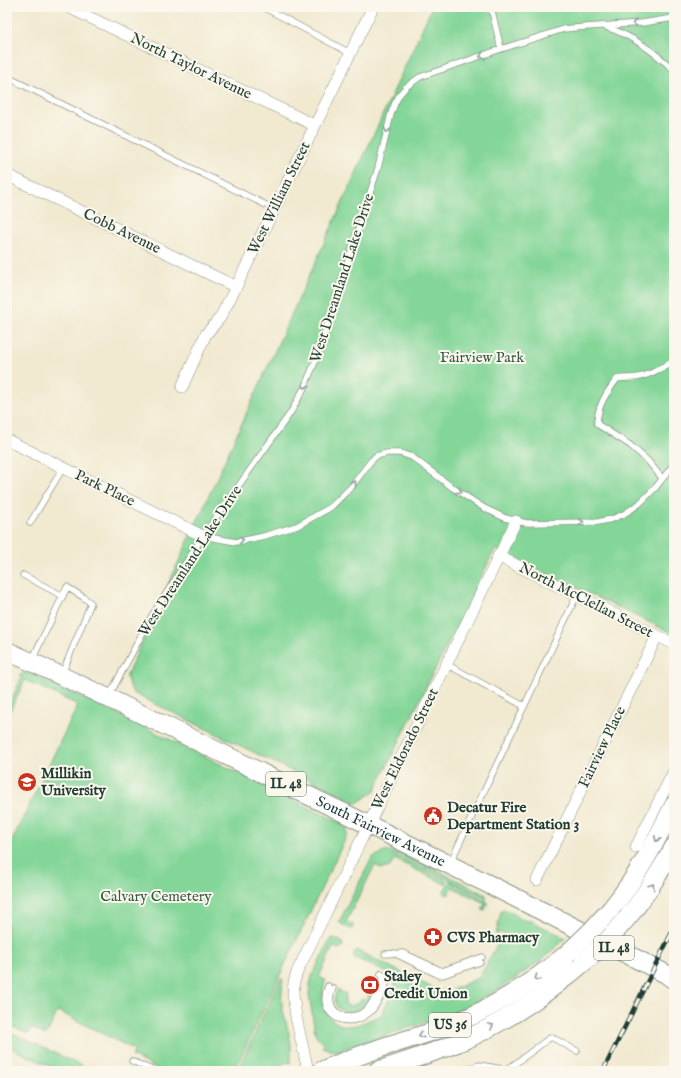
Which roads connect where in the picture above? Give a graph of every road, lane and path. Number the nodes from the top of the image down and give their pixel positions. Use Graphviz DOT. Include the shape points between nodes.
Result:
graph roads {
  1 [pos="68,7"];
  2 [pos="262,7"];
  3 [pos="373,7"];
  4 [pos="491,7"];
  5 [pos="674,18"];
  6 [pos="603,26"];
  7 [pos="500,49"];
  8 [pos="350,52"];
  9 [pos="674,70"];
  10 [pos="7,77"];
  11 [pos="314,125"];
  12 [pos="7,175"];
  13 [pos="274,209"];
  14 [pos="236,287"];
  15 [pos="674,361"];
  16 [pos="182,387"];
  17 [pos="7,440"];
  18 [pos="674,456"];
  19 [pos="673,465"];
  20 [pos="63,468"];
  21 [pos="662,478"];
  22 [pos="516,521"];
  23 [pos="30,523"];
  24 [pos="202,536"];
  25 [pos="498,556"];
  26 [pos="22,575"];
  27 [pos="577,595"];
  28 [pos="63,596"];
  29 [pos="657,636"];
  30 [pos="674,644"];
  31 [pos="7,651"];
  32 [pos="31,662"];
  33 [pos="446,664"];
  34 [pos="61,676"];
  35 [pos="108,698"];
  36 [pos="524,706"];
  37 [pos="674,771"];
  38 [pos="674,805"];
  39 [pos="368,825"];
  40 [pos="636,847"];
  41 [pos="674,847"];
  42 [pos="449,865"];
  43 [pos="537,880"];
  44 [pos="385,954"];
  45 [pos="481,960"];
  46 [pos="381,974"];
  47 [pos="671,977"];
  48 [pos="331,987"];
  49 [pos="577,1051"];
  50 [pos="132,1061"];
  51 [pos="154,1071"];
  52 [pos="308,1071"];
  53 [pos="321,1071"];
  54 [pos="377,1071"];
  55 [pos="463,1071"];
  1 -- 11 [label="street, North Taylor Avenue"];
  2 -- 8 [label="lane"];
  3 -- 8 [label="street, West William Street"];
  4 -- 7 [label="lane"];
  5 -- 6 [label="lane, West Dreamland Lake Drive, one-way"];
  6 -- 7 [label="lane, West Dreamland Lake Drive" via="564,29"];
  6 -- 9 [label="lane" via="638,42"];
  7 -- 24 [label="lane, West Dreamland Lake Drive, one-way" via="420,77 400,94 391,114 378,168 350,255 304,388 291,412"];
  8 -- 11 [label="street, West William Street"];
  10 -- 13 [label="lane"];
  11 -- 13 [label="street, West William Street"];
  12 -- 14 [label="street, Cobb Avenue"];
  13 -- 14 [label="street, West William Street"];
  14 -- 16 [label="street, West William Street" via="220,318 206,334"];
  15 -- 21 [label="lane" via="645,376 616,379 604,396 597,416 597,424 630,445"];
  17 -- 20 [label="street, Park Place"];
  18 -- 19 [label="lane"];
  19 -- 21 [label="lane"];
  20 -- 23 [label="lane"];
  20 -- 24 [label="street, Park Place"];
  22 -- 21 [label="lane, one-way" via="598,522 612,518 639,504"];
  24 -- 22 [label="lane, one-way" via="236,542 297,526 331,507 376,456 387,453 400,453 412,458 484,508"];
  22 -- 25 [label="street, West Eldorado Street"];
  24 -- 35 [label="lane, West Dreamland Lake Drive" via="150,619"];
  25 -- 27 [label="street, North McClellan Street"];
  25 -- 33 [label="street, West Eldorado Street"];
  26 -- 28 [label="lane"];
  27 -- 29 [label="street, North McClellan Street"];
  27 -- 36 [label="lane"];
  28 -- 32 [label="lane"];
  28 -- 34 [label="lane" via="67,587 91,603"];
  29 -- 30 [label="street, North McClellan Street"];
  29 -- 43 [label="street, Fairview Place"];
  31 -- 32 [label="main road, South Fairview Avenue / IL 48"];
  32 -- 34 [label="main road, South Fairview Avenue / IL 48"];
  33 -- 36 [label="lane"];
  33 -- 39 [label="street, West Eldorado Street"];
  34 -- 35 [label="main road, South Fairview Avenue / IL 48"];
  35 -- 39 [label="main road, South Fairview Avenue / IL 48"];
  36 -- 42 [label="lane"];
  37 -- 40 [label="street"];
  38 -- 53 [label="main road, US 36, one-way, bridge" via="637,874 611,909 568,954 543,974 498,1003 456,1023"];
  39 -- 42 [label="main road, South Fairview Avenue / IL 48"];
  39 -- 52 [label="street, West Eldorado Street" via="294,982 294,1006"];
  54 -- 41 [label="main road, US 36, one-way, bridge" via="468,1038 518,1012 543,995 607,941 643,898"];
  42 -- 47 [label="main road, South Fairview Avenue / IL 48"];
  44 -- 45 [label="lane" via="403,953 442,971"];
  46 -- 48 [label="lane" via="388,980 375,1006 367,1015 354,1021 337,1019 330,1013 325,997"];
  49 -- 55 [label="lane" via="551,1037 508,1069 479,1065"];
  50 -- 51 [label="lane"];
}
